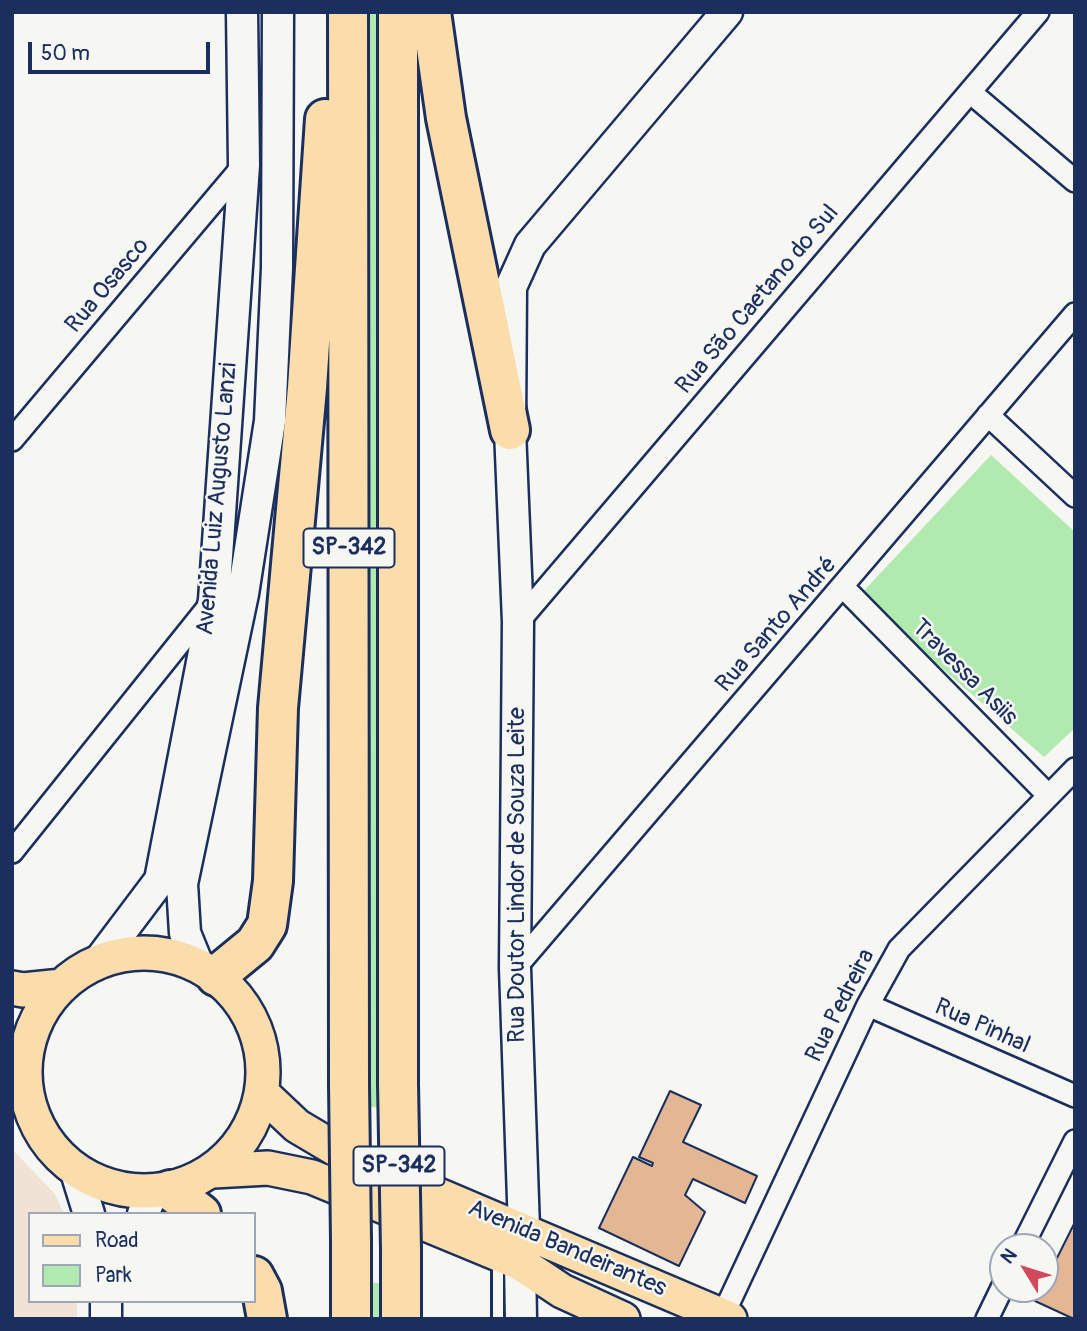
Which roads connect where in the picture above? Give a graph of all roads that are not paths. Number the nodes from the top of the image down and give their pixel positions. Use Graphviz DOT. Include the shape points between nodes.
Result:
graph roads {
  1 [pos="242,12"];
  2 [pos="278,12"];
  3 [pos="330,12"];
  4 [pos="348,12"];
  5 [pos="398,12"];
  6 [pos="431,12"];
  7 [pos="727,12"];
  8 [pos="1038,12"];
  9 [pos="970,92"];
  10 [pos="244,165"];
  11 [pos="1075,181"];
  12 [pos="1075,314"];
  13 [pos="988,415"];
  14 [pos="510,430"];
  15 [pos="12,440"];
  16 [pos="1075,496"];
  17 [pos="844,588"];
  18 [pos="215,600"];
  19 [pos="518,622"];
  20 [pos="1075,769"];
  21 [pos="1047,794"];
  22 [pos="12,852"];
  23 [pos="99,961"];
  24 [pos="515,968"];
  25 [pos="207,971"];
  26 [pos="62,986"];
  27 [pos="12,988"];
  28 [pos="867,1005"];
  29 [pos="262,1093"];
  30 [pos="1075,1096"];
  31 [pos="12,1111"];
  32 [pos="43,1137"];
  33 [pos="1075,1141"];
  34 [pos="213,1171"];
  35 [pos="76,1172"];
  36 [pos="156,1199"];
  37 [pos="88,1212"];
  38 [pos="195,1212"];
  39 [pos="524,1229"];
  40 [pos="1029,1233"];
  41 [pos="509,1259"];
  42 [pos="256,1280"];
  43 [pos="995,1303"];
  44 [pos="727,1317"];
  45 [pos="267,1319"];
  46 [pos="351,1319"];
  47 [pos="401,1319"];
  48 [pos="498,1319"];
  49 [pos="521,1319"];
  50 [pos="622,1319"];
  51 [pos="987,1319"];
  1 -- 10 [label="street, Avenida Luiz Augusto Lanzi"];
  2 -- 25 [label="street, Avenida Luiz Augusto Lanzi" via="277,268 270,421 243,594 182,884 185,933"];
  3 -- 25 [label="highway" via="308,374 278,708 273,881 267,925 255,944"];
  4 -- 46 [label="highway, SP-342, bridge"];
  5 -- 47 [label="highway, SP-342, bridge"];
  6 -- 14 [label="highway" via="446,118"];
  7 -- 14 [label="street, Rua Doutor Lindor de Souza Leite" via="518,265 511,286"];
  8 -- 9 [label="street, Rua São Caetano do Sul"];
  9 -- 11 [label="street"];
  9 -- 19 [label="street, Rua São Caetano do Sul"];
  10 -- 15 [label="street, Rua Osasco"];
  10 -- 18 [label="street, Avenida Luiz Augusto Lanzi"];
  12 -- 13 [label="street, Rua Santo André"];
  13 -- 16 [label="street"];
  13 -- 17 [label="street, Rua Santo André"];
  14 -- 19 [label="street, Rua Doutor Lindor de Souza Leite"];
  17 -- 21 [label="street, Travessa Asiis"];
  17 -- 24 [label="street, Rua Santo André"];
  18 -- 22 [label="street"];
  18 -- 23 [label="street, Avenida Luiz Augusto Lanzi" via="160,880"];
  19 -- 24 [label="street, Rua Doutor Lindor de Souza Leite"];
  20 -- 21 [label="street, Rua Pedreira"];
  21 -- 28 [label="street, Rua Pedreira" via="899,950"];
  23 -- 25 [label="main road, Avenida Bandeirantes" via="132,953 166,954"];
  23 -- 26 [label="main road, Avenida Bandeirantes"];
  24 -- 39 [label="street, Rua Doutor Lindor de Souza Leite"];
  25 -- 29 [label="main road, Avenida Bandeirantes" via="246,1008 262,1049"];
  26 -- 27 [label="main road, Avenida Bandeirantes"];
  26 -- 32 [label="main road, Avenida Bandeirantes" via="32,1032 25,1086"];
  28 -- 30 [label="street, Rua Pinhal"];
  28 -- 44 [label="street, Rua Pedreira"];
  29 -- 34 [label="main road, Avenida Bandeirantes" via="245,1137"];
  29 -- 39 [label="main road, Avenida Bandeirantes" via="297,1126 351,1158"];
  31 -- 32 [label="main road, Avenida Bandeirantes"];
  32 -- 35 [label="main road, Avenida Bandeirantes"];
  33 -- 40 [label="street"];
  34 -- 36 [label="main road, Avenida Bandeirantes"];
  34 -- 41 [label="main road, Avenida Bandeirantes" via="268,1168 312,1177"];
  35 -- 36 [label="main road, Avenida Bandeirantes" via="113,1189"];
  35 -- 37 [label="street"];
  36 -- 38 [label="highway"];
  39 -- 41 [label="street, Rua Doutor Lindor de Souza Leite"];
  39 -- 44 [label="main road, Avenida Bandeirantes"];
  41 -- 48 [label="lane"];
  41 -- 49 [label="street, Rua Doutor Lindor de Souza Leite"];
  41 -- 50 [label="main road, Avenida Bandeirantes"];
  42 -- 45 [label="highway"];
  43 -- 51 [label="street"];
}
